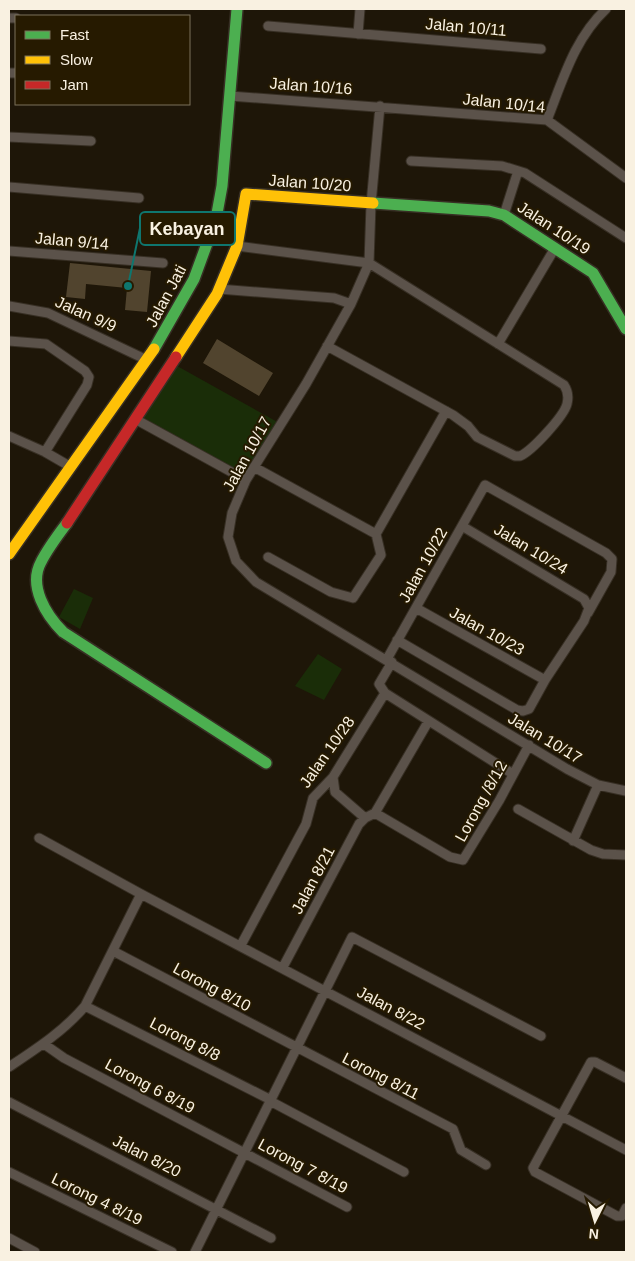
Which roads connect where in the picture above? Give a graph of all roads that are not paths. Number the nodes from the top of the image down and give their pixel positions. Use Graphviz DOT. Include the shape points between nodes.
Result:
graph roads {
  1 [pos="237,9"];
  2 [pos="360,9"];
  3 [pos="606,9"];
  4 [pos="268,26"];
  5 [pos="358,34"];
  6 [pos="542,49"];
  7 [pos="230,96"];
  8 [pos="380,106"];
  9 [pos="390,107"];
  10 [pos="547,120"];
  11 [pos="9,136"];
  12 [pos="91,141"];
  13 [pos="411,161"];
  14 [pos="518,171"];
  15 [pos="626,178"];
  16 [pos="9,187"];
  17 [pos="139,198"];
  18 [pos="371,204"];
  19 [pos="504,215"];
  20 [pos="626,238"];
  21 [pos="237,246"];
  22 [pos="555,248"];
  23 [pos="9,251"];
  24 [pos="162,263"];
  25 [pos="369,263"];
  26 [pos="219,289"];
  27 [pos="351,304"];
  28 [pos="9,306"];
  29 [pos="626,329"];
  30 [pos="9,341"];
  31 [pos="498,344"];
  32 [pos="327,346"];
  33 [pos="147,360"];
  34 [pos="446,411"];
  35 [pos="135,419"];
  36 [pos="9,436"];
  37 [pos="45,452"];
  38 [pos="71,467"];
  39 [pos="254,467"];
  40 [pos="246,480"];
  41 [pos="462,526"];
  42 [pos="376,534"];
  43 [pos="9,554"];
  44 [pos="268,557"];
  45 [pos="416,608"];
  46 [pos="588,613"];
  47 [pos="398,640"];
  48 [pos="389,661"];
  49 [pos="544,680"];
  50 [pos="385,693"];
  51 [pos="428,722"];
  52 [pos="529,745"];
  53 [pos="266,763"];
  54 [pos="513,774"];
  55 [pos="334,777"];
  56 [pos="598,785"];
  57 [pos="626,791"];
  58 [pos="518,810"];
  59 [pos="375,813"];
  60 [pos="364,818"];
  61 [pos="39,838"];
  62 [pos="573,841"];
  63 [pos="626,855"];
  64 [pos="141,894"];
  65 [pos="241,945"];
  66 [pos="113,951"];
  67 [pos="283,967"];
  68 [pos="326,990"];
  69 [pos="85,1006"];
  70 [pos="541,1036"];
  71 [pos="44,1044"];
  72 [pos="296,1049"];
  73 [pos="9,1067"];
  74 [pos="626,1078"];
  75 [pos="270,1101"];
  76 [pos="9,1102"];
  77 [pos="561,1115"];
  78 [pos="626,1150"];
  79 [pos="245,1152"];
  80 [pos="486,1165"];
  81 [pos="9,1172"];
  82 [pos="404,1172"];
  83 [pos="347,1207"];
  84 [pos="626,1208"];
  85 [pos="217,1209"];
  86 [pos="9,1238"];
  87 [pos="271,1238"];
  88 [pos="35,1252"];
  89 [pos="172,1252"];
  90 [pos="195,1252"];
  1 -- 7 [label="street, Jalan Jati"];
  2 -- 5 [label="street"];
  3 -- 10 [label="street" via="588,28 575,49"];
  4 -- 5 [label="street, Jalan 10/11"];
  5 -- 6 [label="street, Jalan 10/11"];
  7 -- 8 [label="street, Jalan 10/16"];
  7 -- 33 [label="street, Jalan Jati" via="218,212 210,244 177,316"];
  8 -- 9 [label="street, Jalan 10/16"];
  8 -- 18 [label="street, Jalan 10/17"];
  9 -- 10 [label="street, Jalan 10/14"];
  10 -- 15 [label="street, Jalan 10/14"];
  11 -- 12 [label="street"];
  13 -- 14 [label="street" via="502,166"];
  14 -- 19 [label="street"];
  14 -- 20 [label="street"];
  16 -- 17 [label="street"];
  18 -- 19 [label="street, Jalan 10/19" via="489,211"];
  18 -- 21 [label="street, Jalan 10/20" via="246,194"];
  18 -- 25 [label="street, Jalan 10/17"];
  19 -- 22 [label="street, Jalan 10/19"];
  21 -- 25 [label="street"];
  21 -- 26 [label="street"];
  22 -- 29 [label="street, Jalan 10/19" via="593,273"];
  22 -- 31 [label="street"];
  23 -- 24 [label="street, Jalan 9/14"];
  25 -- 27 [label="street, Jalan 10/17"];
  25 -- 31 [label="street"];
  26 -- 27 [label="street" via="334,298"];
  26 -- 35 [label="street"];
  27 -- 32 [label="street, Jalan 10/17"];
  28 -- 33 [label="street, Jalan 9/9" via="48,313"];
  30 -- 37 [label="street" via="48,345 88,374 89,381"];
  31 -- 34 [label="street" via="564,385 568,394 565,410 520,456 477,437 464,422"];
  32 -- 34 [label="street"];
  32 -- 39 [label="street, Jalan 10/17"];
  33 -- 38 [label="street, Jalan Jati"];
  34 -- 42 [label="street"];
  35 -- 40 [label="street"];
  35 -- 53 [label="street" via="40,564 37,588 48,616 63,632"];
  36 -- 37 [label="street"];
  37 -- 38 [label="street"];
  38 -- 43 [label="street, Jalan Jati"];
  39 -- 40 [label="street, Jalan 10/17"];
  39 -- 42 [label="street"];
  40 -- 48 [label="street, Jalan 10/17" via="232,513 228,537 236,561 256,582"];
  41 -- 45 [label="street, Jalan 10/22"];
  41 -- 46 [label="street, Jalan 10/24" via="584,599"];
  41 -- 46 [label="street, Jalan 10/22" via="485,485 606,553 612,559 611,572"];
  42 -- 44 [label="street" via="380,555 353,598 331,592"];
  45 -- 47 [label="street, Jalan 10/22"];
  45 -- 49 [label="street, Jalan 10/23"];
  46 -- 49 [label="street"];
  47 -- 48 [label="street, Jalan 10/22"];
  47 -- 49 [label="street" via="516,710 529,709"];
  48 -- 50 [label="street" via="378,684"];
  48 -- 52 [label="street, Jalan 10/17"];
  50 -- 51 [label="street"];
  50 -- 55 [label="street, Jalan 10/28"];
  51 -- 54 [label="street"];
  51 -- 59 [label="street"];
  52 -- 54 [label="street, Lorong /8/12"];
  52 -- 56 [label="street, Jalan 10/17"];
  54 -- 59 [label="street, Lorong /8/12" via="466,857 460,861"];
  55 -- 60 [label="street" via="335,792"];
  55 -- 65 [label="street, Jalan 10/28" via="313,798 306,824"];
  56 -- 57 [label="street, Jalan 10/17"];
  56 -- 62 [label="street"];
  58 -- 62 [label="street"];
  59 -- 60 [label="street"];
  60 -- 67 [label="street, Jalan 8/21"];
  61 -- 64 [label="street, Jalan 8/22"];
  62 -- 63 [label="street" via="603,854"];
  64 -- 65 [label="street, Jalan 8/22"];
  64 -- 66 [label="street"];
  65 -- 67 [label="street, Jalan 8/22"];
  66 -- 69 [label="street"];
  66 -- 72 [label="street, Lorong 8/10"];
  67 -- 68 [label="street, Jalan 8/22"];
  68 -- 70 [label="street" via="352,937"];
  68 -- 72 [label="street"];
  68 -- 77 [label="street, Jalan 8/22"];
  69 -- 71 [label="street"];
  69 -- 75 [label="street, Lorong 8/8"];
  71 -- 73 [label="street"];
  71 -- 79 [label="street, Lorong 6 8/19" via="64,1058"];
  72 -- 75 [label="street"];
  72 -- 80 [label="street, Lorong 8/11" via="452,1129 461,1150"];
  74 -- 77 [label="street" via="591,1062"];
  75 -- 79 [label="street"];
  75 -- 82 [label="street"];
  76 -- 85 [label="street, Jalan 8/20"];
  77 -- 78 [label="street, Jalan 8/22"];
  77 -- 84 [label="street" via="534,1170 617,1216 622,1216"];
  79 -- 83 [label="street, Lorong 7 8/19"];
  79 -- 85 [label="street"];
  81 -- 89 [label="street, Lorong 4 8/19"];
  85 -- 87 [label="street, Jalan 8/20"];
  85 -- 90 [label="street"];
  86 -- 88 [label="street"];
}
